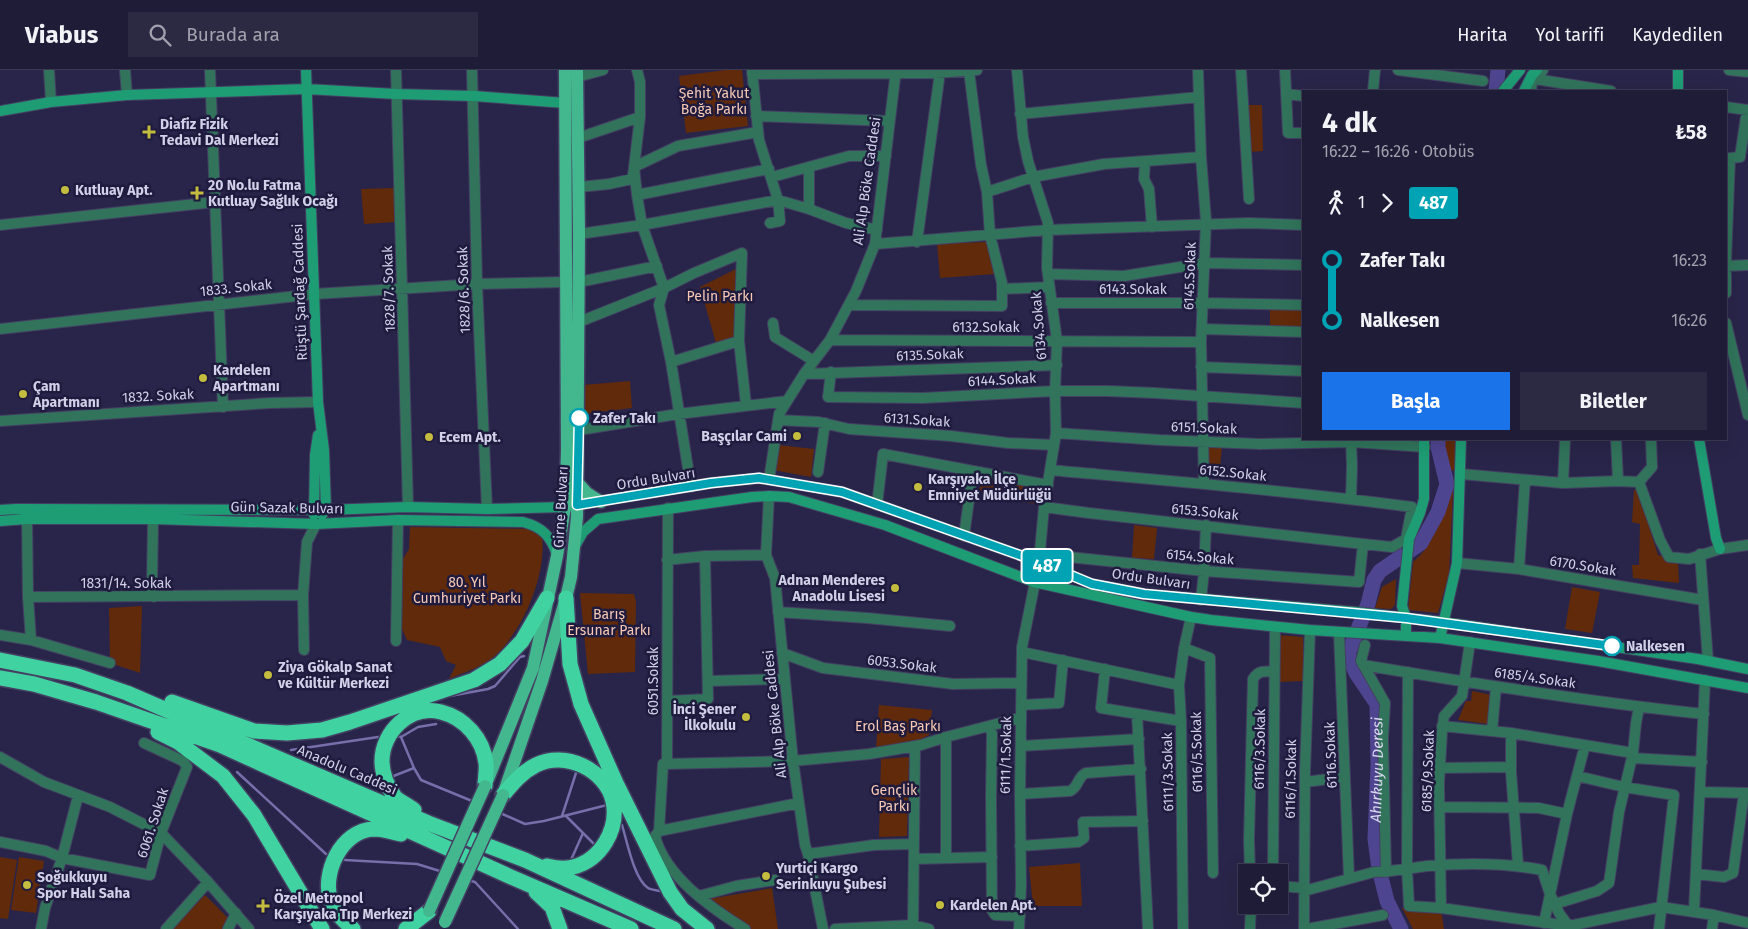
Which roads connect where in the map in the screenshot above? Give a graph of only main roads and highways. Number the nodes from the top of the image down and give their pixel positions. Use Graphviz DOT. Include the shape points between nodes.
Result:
graph roads {
  1 [pos="306,70"];
  2 [pos="565,70"];
  3 [pos="1520,70"];
  4 [pos="1678,70"];
  5 [pos="577,74"];
  6 [pos="1535,75"];
  7 [pos="306,89"];
  8 [pos="1504,90"];
  9 [pos="1525,90"];
  10 [pos="1678,90"];
  11 [pos="565,103"];
  12 [pos="0,111"];
  13 [pos="565,171"];
  14 [pos="579,187"];
  15 [pos="572,282"];
  16 [pos="320,424"];
  17 [pos="1461,440"];
  18 [pos="1699,440"];
  19 [pos="1425,443"];
  20 [pos="578,482"];
  21 [pos="601,502"];
  22 [pos="571,506"];
  23 [pos="313,509"];
  24 [pos="0,510"];
  25 [pos="326,510"];
  26 [pos="0,521"];
  27 [pos="316,524"];
  28 [pos="575,546"];
  29 [pos="1720,549"];
  30 [pos="557,556"];
  31 [pos="547,598"];
  32 [pos="566,598"];
  33 [pos="1406,618"];
  34 [pos="1442,622"];
  35 [pos="1406,635"];
  36 [pos="1440,638"];
  37 [pos="0,652"];
  38 [pos="0,660"];
  39 [pos="42,667"];
  40 [pos="1748,669"];
  41 [pos="0,678"];
  42 [pos="1748,688"];
  43 [pos="127,693"];
  44 [pos="117,711"];
  45 [pos="485,786"];
  46 [pos="503,795"];
  47 [pos="425,830"];
  48 [pos="525,860"];
  49 [pos="511,877"];
  50 [pos="429,911"];
  51 [pos="444,927"];
  52 [pos="322,929"];
  53 [pos="352,929"];
  54 [pos="406,929"];
  55 [pos="422,929"];
  56 [pos="560,929"];
  57 [pos="631,929"];
  58 [pos="674,929"];
  59 [pos="707,929"];
  1 -- 7 [label="main road, Rüştü Şardağ Caddesi"];
  2 -- 11 [label="main road, Girne Bulvarı"];
  3 -- 8 [label="main road"];
  4 -- 10 [label="main road"];
  5 -- 14 [label="main road, Girne Bulvarı"];
  6 -- 9 [label="main road"];
  7 -- 11 [label="main road"];
  7 -- 12 [label="main road" via="127,96 51,102"];
  7 -- 16 [label="main road, Rüştü Şardağ Caddesi"];
  11 -- 13 [label="main road, Girne Bulvarı"];
  13 -- 14 [label="main road"];
  13 -- 15 [label="main road, Girne Bulvarı"];
  14 -- 15 [label="main road, Girne Bulvarı" via="579,234"];
  15 -- 20 [label="main road, Girne Bulvarı" via="579,322"];
  15 -- 22 [label="main road, Girne Bulvarı" via="567,451"];
  16 -- 23 [label="main road, Rüştü Şardağ Caddesi"];
  16 -- 25 [label="main road, Rüştü Şardağ Caddesi"];
  17 -- 34 [label="main road" via="1457,563"];
  18 -- 29 [label="main road"];
  19 -- 33 [label="main road" via="1424,499 1409,539 1402,606"];
  20 -- 21 [label="main road"];
  20 -- 22 [label="main road, Girne Bulvarı"];
  21 -- 22 [label="main road, Ordu Bulvarı"];
  21 -- 33 [label="main road, Ordu Bulvarı" via="759,478 842,492 964,536 1039,558 1092,584 1144,594"];
  22 -- 25 [label="main road, Gün Sazak Bulvarı"];
  22 -- 28 [label="main road, Girne Bulvarı"];
  22 -- 30 [label="main road, Girne Bulvarı"];
  23 -- 24 [label="main road, Gün Sazak Bulvarı"];
  23 -- 25 [label="main road, Gün Sazak Bulvarı"];
  23 -- 27 [label="main road, Rüştü Şardağ Caddesi"];
  25 -- 27 [label="main road"];
  26 -- 27 [label="main road, Gün Sazak Bulvarı" via="153,518"];
  27 -- 30 [label="main road, Gün Sazak Bulvarı" via="398,520 523,522 541,528 548,535"];
  28 -- 32 [label="main road, Girne Bulvarı"];
  28 -- 35 [label="main road, Ordu Bulvarı" via="583,532 598,519 769,496 789,497 885,525 1034,582 1211,620"];
  30 -- 31 [label="main road, Girne Bulvarı"];
  31 -- 43 [label="highway" via="522,641 500,664 474,680 322,730 254,731 147,693"];
  31 -- 45 [label="main road, Girne Bulvarı" via="533,668"];
  32 -- 46 [label="main road, Girne Bulvarı"];
  32 -- 59 [label="highway" via="570,664 580,704 670,892 682,909"];
  33 -- 34 [label="main road, Ordu Bulvarı"];
  33 -- 35 [label="main road"];
  34 -- 36 [label="main road"];
  34 -- 40 [label="main road, Ordu Bulvarı"];
  35 -- 36 [label="main road, Ordu Bulvarı"];
  36 -- 42 [label="main road, Ordu Bulvarı" via="1598,661"];
  37 -- 39 [label="highway"];
  38 -- 39 [label="highway, Anadolu Caddesi"];
  39 -- 43 [label="highway, Anadolu Caddesi"];
  41 -- 44 [label="highway, Anadolu Caddesi" via="34,684"];
  43 -- 47 [label="highway, Anadolu Caddesi"];
  44 -- 47 [label="highway, Anadolu Caddesi" via="220,745"];
  44 -- 52 [label="highway" via="178,742 223,776 254,816"];
  45 -- 47 [label="highway" via="486,764 474,731 440,711 404,718 387,738 382,752 382,769 396,798 411,808"];
  45 -- 50 [label="main road, Girne Bulvarı, bridge"];
  46 -- 48 [label="highway" via="520,775 538,764 561,759 578,763 593,772 606,786 613,801 612,831 600,850 586,862 558,868"];
  46 -- 51 [label="main road, Girne Bulvarı, bridge"];
  47 -- 48 [label="highway, Anadolu Caddesi"];
  47 -- 49 [label="highway, Anadolu Caddesi"];
  47 -- 53 [label="highway" via="410,836 373,829 350,840 336,854 328,888 339,916"];
  48 -- 58 [label="highway, Anadolu Caddesi"];
  49 -- 56 [label="highway" via="545,899 552,907"];
  49 -- 57 [label="highway, Anadolu Caddesi"];
  50 -- 54 [label="highway"];
  50 -- 55 [label="main road, Girne Bulvarı"];
}
